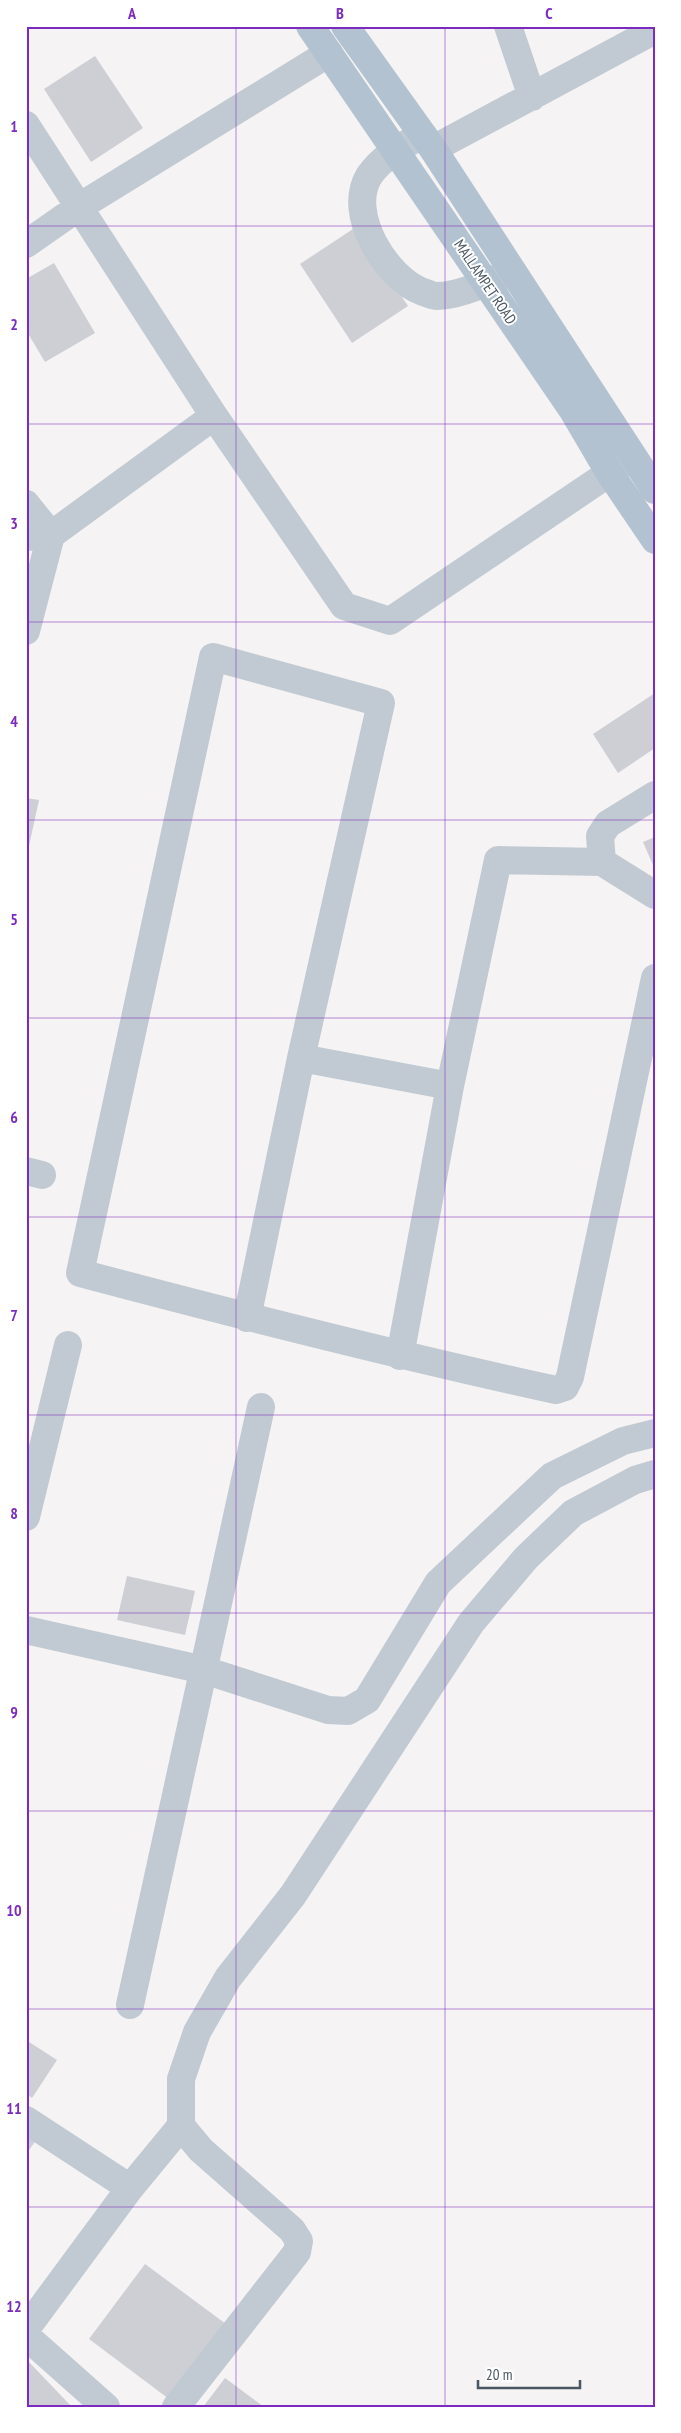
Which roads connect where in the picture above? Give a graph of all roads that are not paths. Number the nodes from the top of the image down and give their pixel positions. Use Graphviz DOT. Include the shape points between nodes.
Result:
graph roads {
  1 [pos="310,26"];
  2 [pos="345,26"];
  3 [pos="508,26"];
  4 [pos="655,30"];
  5 [pos="329,53"];
  6 [pos="532,97"];
  7 [pos="26,125"];
  8 [pos="428,142"];
  9 [pos="395,150"];
  10 [pos="79,207"];
  11 [pos="26,244"];
  12 [pos="512,270"];
  13 [pos="486,284"];
  14 [pos="214,416"];
  15 [pos="633,457"];
  16 [pos="609,472"];
  17 [pos="655,490"];
  18 [pos="26,504"];
  19 [pos="39,536"];
  20 [pos="655,540"];
  21 [pos="26,631"];
  22 [pos="655,795"];
  23 [pos="602,862"];
  24 [pos="655,895"];
  25 [pos="655,978"];
  26 [pos="301,1058"];
  27 [pos="450,1086"];
  28 [pos="247,1318"];
  29 [pos="68,1344"];
  30 [pos="400,1356"];
  31 [pos="261,1407"];
  32 [pos="655,1433"];
  33 [pos="655,1474"];
  34 [pos="26,1517"];
  35 [pos="26,1630"];
  36 [pos="204,1670"];
  37 [pos="130,2005"];
  38 [pos="26,2120"];
  39 [pos="181,2126"];
  40 [pos="130,2188"];
  41 [pos="26,2329"];
  42 [pos="26,2336"];
  43 [pos="106,2407"];
  44 [pos="176,2407"];
  1 -- 5 [label="main road, MALLAMPET ROAD"];
  2 -- 8 [label="main road, MALLAMPET ROAD"];
  3 -- 6 [label="street"];
  4 -- 6 [label="street"];
  5 -- 9 [label="main road, MALLAMPET ROAD"];
  5 -- 10 [label="street"];
  6 -- 8 [label="street"];
  7 -- 10 [label="street"];
  8 -- 9 [label="street"];
  8 -- 12 [label="main road, MALLAMPET ROAD"];
  9 -- 13 [label="main road, MALLAMPET ROAD"];
  9 -- 13 [label="street" via="369,177 361,203 373,244 392,270 413,288 436,297"];
  10 -- 11 [label="street"];
  10 -- 14 [label="street"];
  12 -- 13 [label="street"];
  12 -- 15 [label="main road, MALLAMPET ROAD"];
  13 -- 16 [label="main road, MALLAMPET ROAD" via="572,409"];
  14 -- 16 [label="street" via="344,606 390,621"];
  14 -- 19 [label="street"];
  15 -- 16 [label="street"];
  15 -- 17 [label="main road, MALLAMPET ROAD"];
  16 -- 20 [label="main road, MALLAMPET ROAD"];
  18 -- 19 [label="street"];
  19 -- 21 [label="street"];
  22 -- 23 [label="street" via="608,824 600,836"];
  23 -- 24 [label="street"];
  23 -- 27 [label="street" via="498,860"];
  25 -- 30 [label="street" via="570,1377 565,1387 556,1390"];
  26 -- 27 [label="street"];
  26 -- 28 [label="street"];
  26 -- 28 [label="street" via="381,703 213,657 80,1272"];
  27 -- 30 [label="street"];
  28 -- 30 [label="street"];
  29 -- 34 [label="street"];
  31 -- 36 [label="street"];
  32 -- 36 [label="street" via="623,1440 552,1476 438,1583 367,1700 348,1711 328,1710"];
  33 -- 39 [label="street" via="635,1480 573,1513 526,1558 471,1624 293,1895 228,1978 201,2024 181,2079"];
  35 -- 36 [label="street"];
  36 -- 37 [label="street"];
  38 -- 40 [label="street"];
  39 -- 40 [label="street"];
  39 -- 44 [label="street" via="202,2150 292,2230 299,2241 298,2252"];
  40 -- 41 [label="street"];
  42 -- 43 [label="street"];
}
